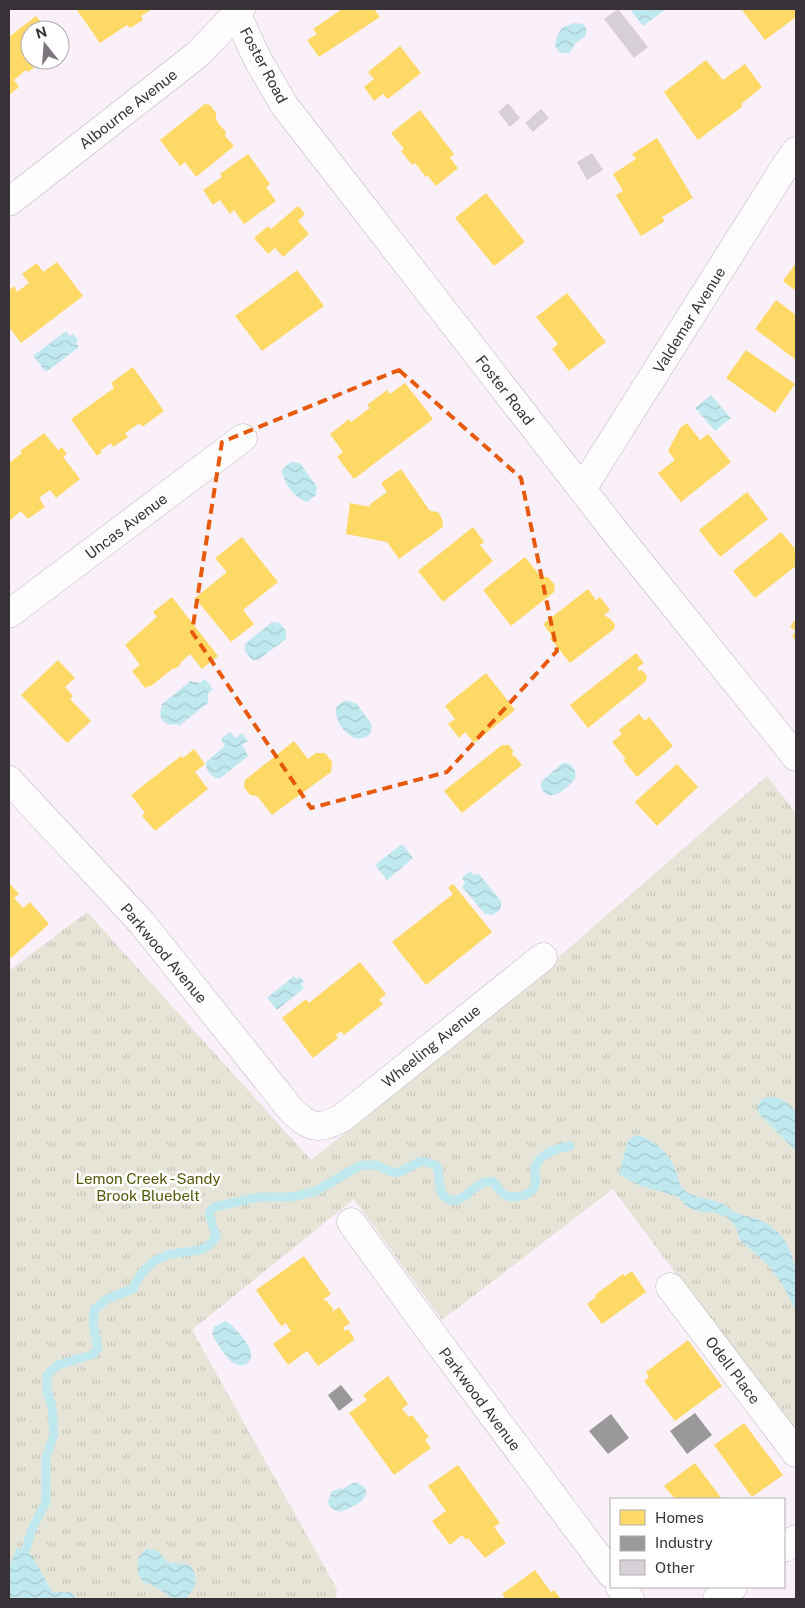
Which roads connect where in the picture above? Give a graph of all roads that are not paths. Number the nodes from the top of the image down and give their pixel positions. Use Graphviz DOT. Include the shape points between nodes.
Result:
graph roads {
  1 [pos="238,10"];
  2 [pos="796,151"];
  3 [pos="9,202"];
  4 [pos="243,438"];
  5 [pos="582,489"];
  6 [pos="9,614"];
  7 [pos="796,757"];
  8 [pos="9,780"];
  9 [pos="543,957"];
  10 [pos="316,1127"];
  11 [pos="351,1222"];
  12 [pos="670,1287"];
  13 [pos="796,1453"];
  14 [pos="796,1539"];
  15 [pos="785,1547"];
  16 [pos="610,1573"];
  17 [pos="621,1588"];
  18 [pos="732,1588"];
  19 [pos="630,1599"];
  20 [pos="717,1599"];
  1 -- 3 [label="street, Albourne Avenue" via="198,54"];
  1 -- 5 [label="street, Foster Road" via="258,60 284,105"];
  2 -- 5 [label="street, Valdemar Avenue"];
  4 -- 6 [label="street, Uncas Avenue"];
  5 -- 7 [label="street, Foster Road"];
  8 -- 10 [label="street, Parkwood Avenue" via="142,923 292,1111 303,1122"];
  9 -- 10 [label="street, Wheeling Avenue" via="342,1118"];
  11 -- 16 [label="street, Parkwood Avenue"];
  12 -- 13 [label="street, Odell Place"];
  14 -- 15 [label="street"];
  17 -- 19 [label="street"];
  18 -- 20 [label="street"];
}
